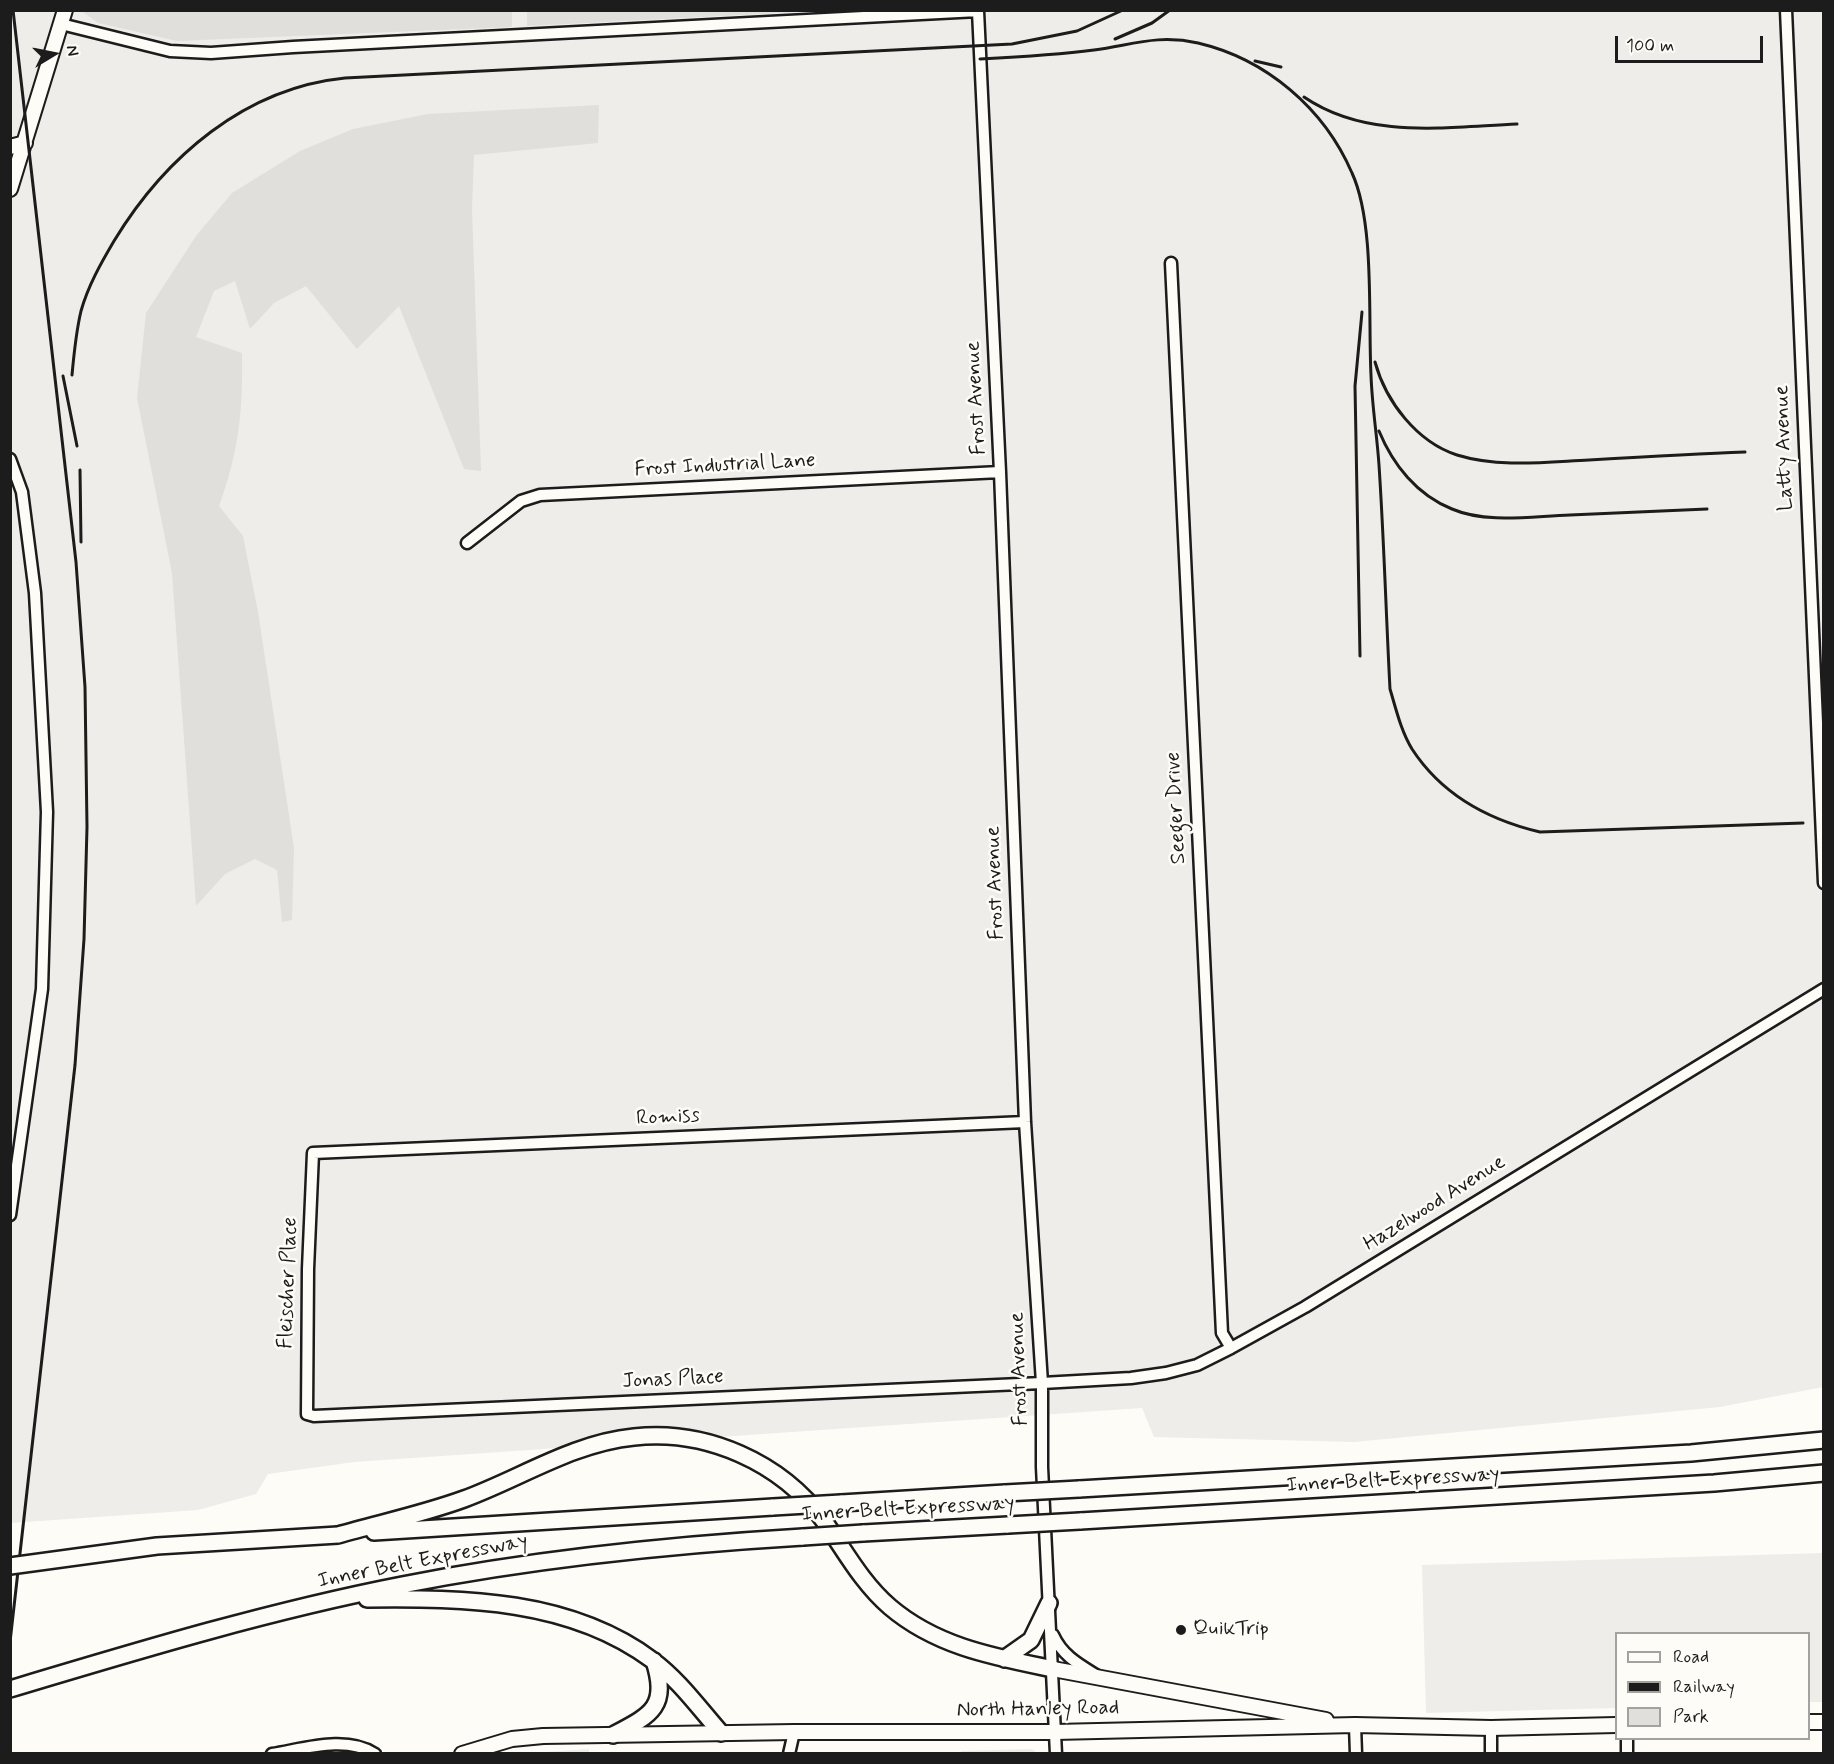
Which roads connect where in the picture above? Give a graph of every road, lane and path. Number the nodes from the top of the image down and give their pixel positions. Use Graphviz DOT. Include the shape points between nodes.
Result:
graph roads {
  1 [pos="1786,10"];
  2 [pos="978,11"];
  3 [pos="63,17"];
  4 [pos="25,143"];
  5 [pos="10,147"];
  6 [pos="10,189"];
  7 [pos="1171,263"];
  8 [pos="10,459"];
  9 [pos="1000,472"];
  10 [pos="467,543"];
  11 [pos="1824,883"];
  12 [pos="1824,989"];
  13 [pos="1026,1122"];
  14 [pos="313,1153"];
  15 [pos="10,1215"];
  16 [pos="1231,1348"];
  17 [pos="1042,1383"];
  18 [pos="307,1414"];
  19 [pos="1824,1440"];
  20 [pos="1824,1473"];
  21 [pos="338,1535"];
  22 [pos="10,1566"];
  23 [pos="334,1599"];
  24 [pos="1049,1603"];
  25 [pos="1051,1630"];
  26 [pos="1004,1659"];
  27 [pos="654,1661"];
  28 [pos="1053,1669"];
  29 [pos="1100,1678"];
  30 [pos="10,1689"];
  31 [pos="1355,1725"];
  32 [pos="1615,1725"];
  33 [pos="1491,1728"];
  34 [pos="794,1732"];
  35 [pos="1055,1732"];
  36 [pos="721,1733"];
  37 [pos="613,1735"];
  38 [pos="272,1754"];
  39 [pos="375,1754"];
  40 [pos="462,1754"];
  41 [pos="789,1754"];
  42 [pos="1056,1754"];
  43 [pos="1356,1754"];
  44 [pos="1491,1754"];
  1 -- 11 [label="street, Latty Avenue"];
  2 -- 3 [label="street" via="211,54 170,51"];
  2 -- 9 [label="street, Frost Avenue"];
  3 -- 4 [label="main road"];
  4 -- 5 [label="main road"];
  4 -- 6 [label="main road"];
  7 -- 16 [label="street, Seeger Drive" via="1222,1333"];
  8 -- 15 [label="street" via="22,492 35,593 47,812 42,989"];
  9 -- 10 [label="street, Frost Industrial Lane" via="540,495 520,501"];
  9 -- 13 [label="street, Frost Avenue"];
  12 -- 16 [label="street, Hazelwood Avenue" via="1315,1301"];
  13 -- 14 [label="street, Romiss"];
  13 -- 17 [label="street, Frost Avenue"];
  14 -- 18 [label="street, Fleischer Place"];
  16 -- 17 [label="street, Hazelwood Avenue" via="1197,1365 1166,1373"];
  17 -- 18 [label="street, Jonas Place"];
  17 -- 24 [label="street, Frost Avenue"];
  19 -- 21 [label="highway, Inner Belt Expressway, bridge" via="1691,1453"];
  20 -- 23 [label="highway, Inner Belt Expressway, bridge" via="1692,1485 685,1544 435,1578"];
  21 -- 22 [label="highway, Inner Belt Expressway, bridge" via="166,1546"];
  21 -- 26 [label="highway" via="464,1499 597,1443 655,1435 689,1438 741,1454 786,1482 822,1519 874,1591 904,1618 951,1644"];
  23 -- 27 [label="highway" via="439,1599 508,1604 606,1632"];
  23 -- 30 [label="highway, Inner Belt Expressway"];
  24 -- 25 [label="street, Frost Avenue"];
  24 -- 26 [label="highway" via="1031,1640"];
  25 -- 28 [label="street, Frost Avenue"];
  25 -- 29 [label="street" via="1070,1659"];
  26 -- 28 [label="highway"];
  27 -- 36 [label="highway" via="687,1692"];
  27 -- 37 [label="highway" via="661,1688 657,1703 648,1716"];
  28 -- 29 [label="main road"];
  28 -- 35 [label="street, Frost Avenue"];
  29 -- 31 [label="main road"];
  31 -- 33 [label="main road, North Hanley Road"];
  31 -- 35 [label="main road, North Hanley Road"];
  31 -- 43 [label="street"];
  32 -- 33 [label="main road, North Hanley Road"];
  33 -- 44 [label="street"];
  34 -- 35 [label="main road, North Hanley Road"];
  34 -- 36 [label="main road, North Hanley Road"];
  34 -- 41 [label="street"];
  35 -- 42 [label="street, Frost Avenue"];
  36 -- 37 [label="main road, North Hanley Road"];
  37 -- 40 [label="main road, North Hanley Road" via="512,1739"];
  38 -- 39 [label="street" via="340,1743"];
}
